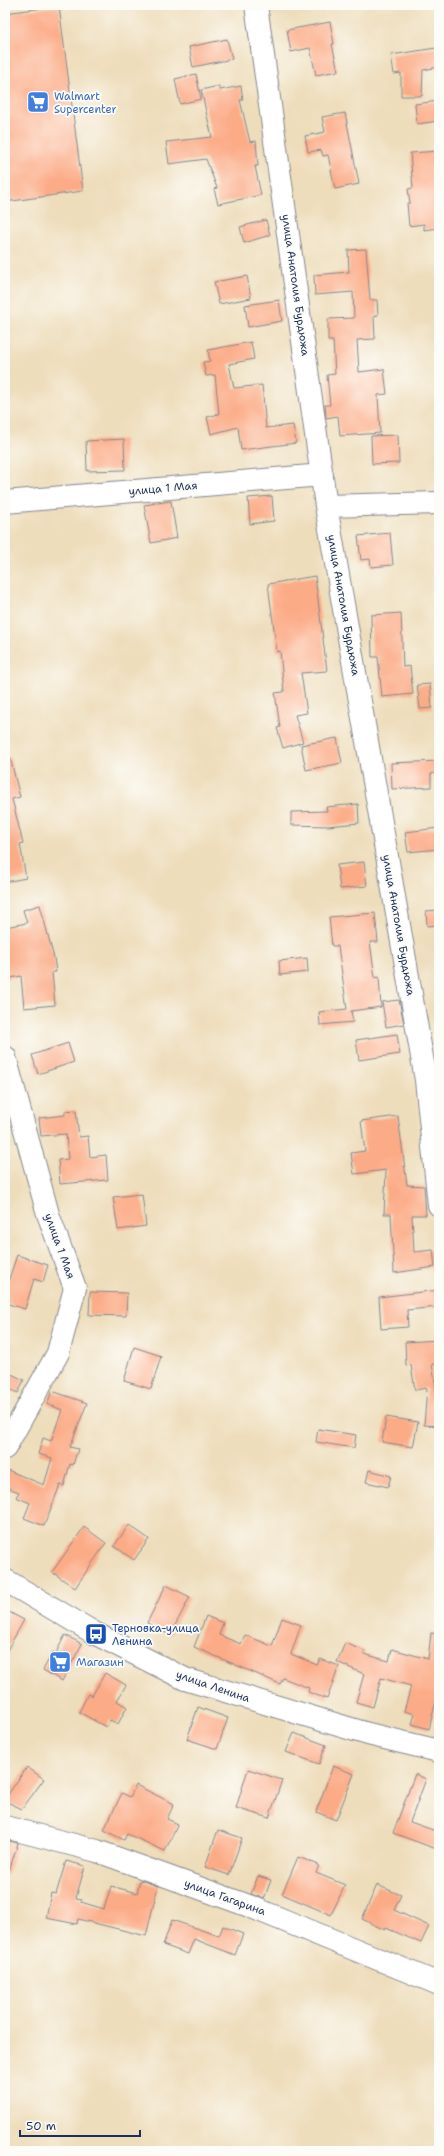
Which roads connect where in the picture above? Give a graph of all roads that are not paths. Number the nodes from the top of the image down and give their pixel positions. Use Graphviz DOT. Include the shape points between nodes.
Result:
graph roads {
  1 [pos="256,5"];
  2 [pos="322,475"];
  3 [pos="5,502"];
  4 [pos="439,503"];
  5 [pos="326,506"];
  6 [pos="5,1057"];
  7 [pos="439,1205"];
  8 [pos="5,1448"];
  9 [pos="5,1580"];
  10 [pos="439,1751"];
  11 [pos="5,1827"];
  12 [pos="439,1984"];
  1 -- 2 [label="street, улица Анатолия Бурдюжа"];
  2 -- 3 [label="street, улица 1 Мая"];
  2 -- 5 [label="street, улица Анатолия Бурдюжа"];
  4 -- 5 [label="street"];
  5 -- 7 [label="street, улица Анатолия Бурдюжа" via="426,1080"];
  6 -- 8 [label="street, улица 1 Мая" via="48,1214 75,1288 58,1353"];
  9 -- 10 [label="street, улица Ленина" via="96,1634 185,1679 368,1734"];
  11 -- 12 [label="street, улица Гагарина" via="97,1851 234,1900"];
}
